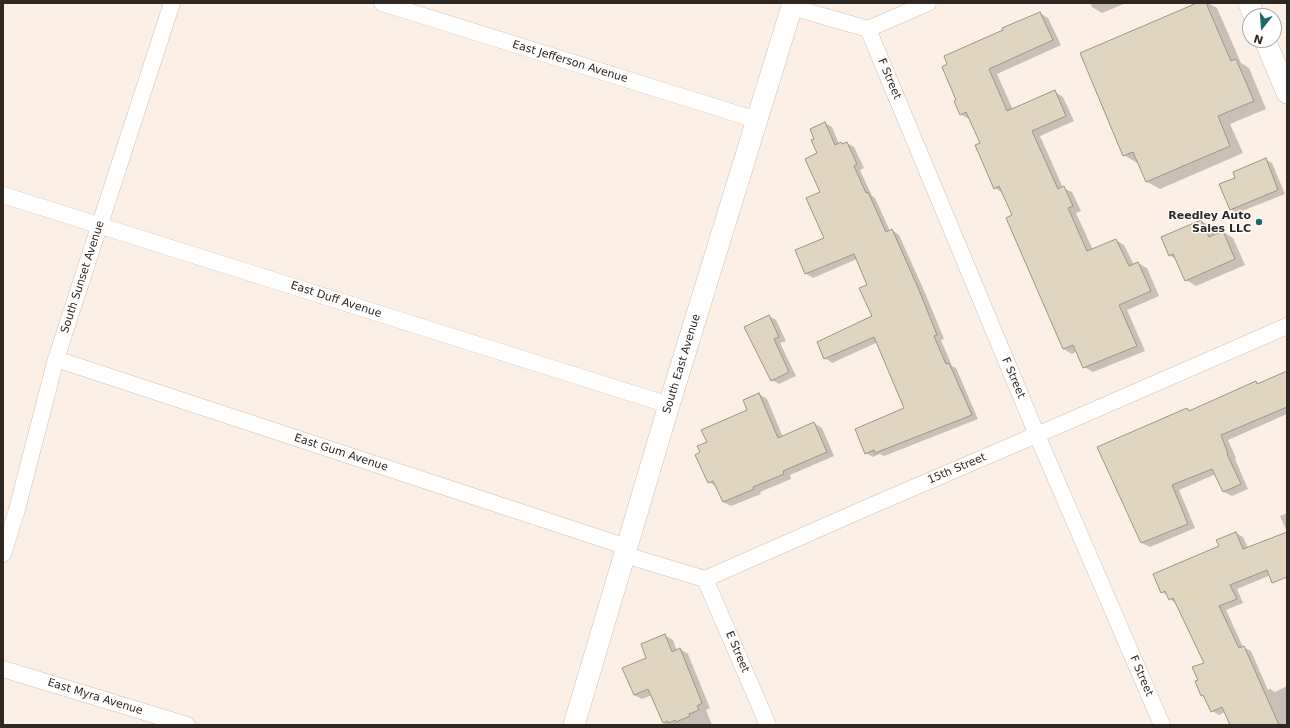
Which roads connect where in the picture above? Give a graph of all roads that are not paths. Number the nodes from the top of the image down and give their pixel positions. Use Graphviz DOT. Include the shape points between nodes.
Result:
graph roads {
  1 [pos="172,3"];
  2 [pos="382,3"];
  3 [pos="928,3"];
  4 [pos="793,5"];
  5 [pos="868,29"];
  6 [pos="1268,48"];
  7 [pos="1287,93"];
  8 [pos="757,120"];
  9 [pos="3,195"];
  10 [pos="100,226"];
  11 [pos="1287,326"];
  12 [pos="56,359"];
  13 [pos="669,405"];
  14 [pos="1037,435"];
  15 [pos="9,511"];
  16 [pos="626,551"];
  17 [pos="3,554"];
  18 [pos="705,579"];
  19 [pos="3,669"];
  20 [pos="187,725"];
  21 [pos="574,725"];
  22 [pos="768,725"];
  23 [pos="1162,725"];
  1 -- 10 [label="street, South Sunset Avenue"];
  2 -- 8 [label="street, East Jefferson Avenue"];
  3 -- 5 [label="street"];
  4 -- 5 [label="street"];
  4 -- 8 [label="street, South East Avenue"];
  5 -- 14 [label="street, F Street"];
  6 -- 7 [label="street"];
  8 -- 13 [label="street, South East Avenue"];
  9 -- 10 [label="street, East Duff Avenue"];
  10 -- 12 [label="street, South Sunset Avenue"];
  10 -- 13 [label="street, East Duff Avenue"];
  11 -- 14 [label="street, 15th Street"];
  12 -- 15 [label="street, South Sunset Avenue"];
  12 -- 16 [label="street, East Gum Avenue"];
  13 -- 16 [label="street, South East Avenue"];
  14 -- 18 [label="street, 15th Street"];
  14 -- 23 [label="street, F Street"];
  15 -- 17 [label="street, South Sunset Avenue"];
  16 -- 18 [label="street"];
  16 -- 21 [label="street, South East Avenue"];
  18 -- 22 [label="street, E Street"];
  19 -- 20 [label="street, East Myra Avenue"];
}
